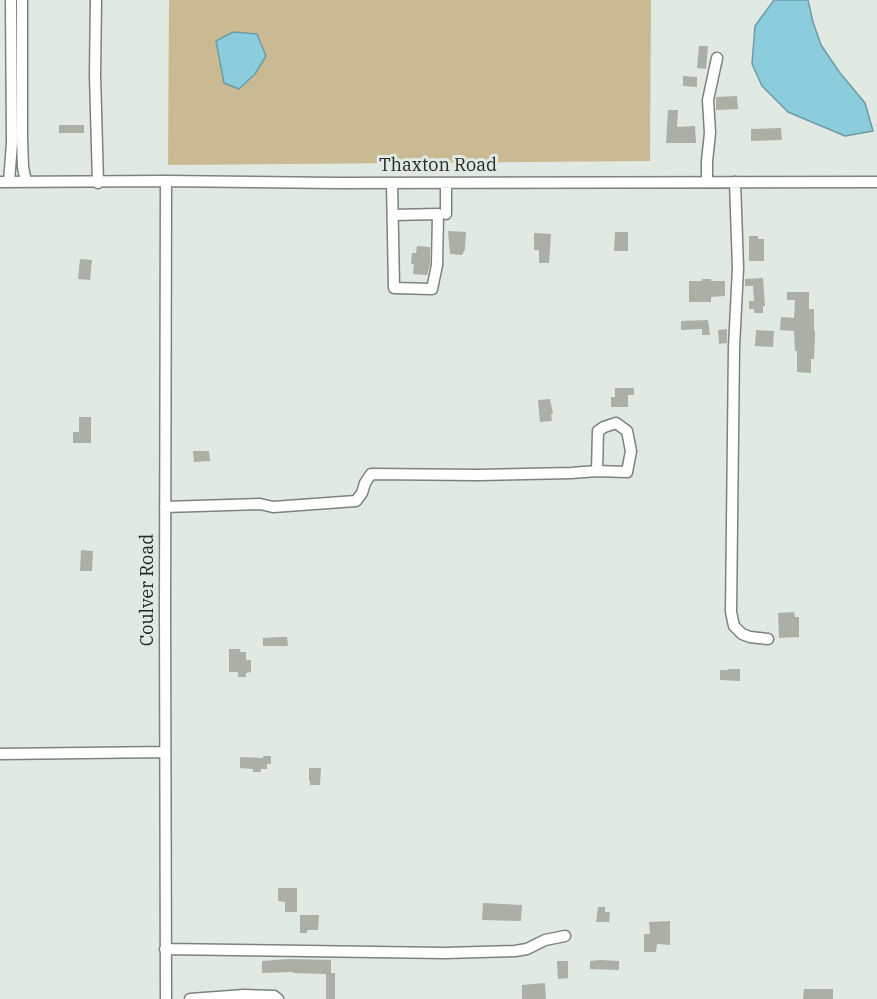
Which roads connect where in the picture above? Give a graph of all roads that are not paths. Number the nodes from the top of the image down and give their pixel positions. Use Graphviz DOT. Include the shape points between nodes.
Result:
graph roads {
  1 [pos="11,0"];
  2 [pos="22,0"];
  3 [pos="96,0"];
  4 [pos="717,58"];
  5 [pos="166,181"];
  6 [pos="4,182"];
  7 [pos="26,182"];
  8 [pos="707,182"];
  9 [pos="735,182"];
  10 [pos="877,182"];
  11 [pos="98,183"];
  12 [pos="392,183"];
  13 [pos="446,183"];
  14 [pos="393,214"];
  15 [pos="447,214"];
  16 [pos="597,471"];
  17 [pos="165,507"];
  18 [pos="768,639"];
  19 [pos="165,752"];
  20 [pos="0,754"];
  21 [pos="565,936"];
  22 [pos="165,949"];
  23 [pos="166,999"];
  24 [pos="190,999"];
  25 [pos="278,999"];
  1 -- 6 [label="street" via="12,143"];
  2 -- 7 [label="street" via="22,137"];
  3 -- 11 [label="street"];
  4 -- 8 [label="street" via="708,100"];
  5 -- 11 [label="street, Thaxton Road"];
  5 -- 12 [label="street, Thaxton Road"];
  5 -- 17 [label="street, Coulver Road"];
  6 -- 7 [label="street, Thaxton Road"];
  7 -- 11 [label="street, Thaxton Road"];
  8 -- 9 [label="street, Thaxton Road"];
  8 -- 13 [label="street, Thaxton Road"];
  9 -- 10 [label="street, Thaxton Road"];
  9 -- 18 [label="street" via="738,268 731,612 734,626 742,634"];
  12 -- 13 [label="street, Thaxton Road"];
  12 -- 14 [label="street"];
  13 -- 15 [label="street"];
  14 -- 15 [label="street"];
  14 -- 15 [label="street" via="394,288 432,289"];
  16 -- 16 [label="street" via="627,472 631,451 627,431 616,423 598,431"];
  16 -- 17 [label="street" via="479,476 371,474 356,501 273,507"];
  17 -- 19 [label="street, Coulver Road"];
  19 -- 20 [label="street"];
  19 -- 22 [label="street, Coulver Road"];
  21 -- 22 [label="street" via="515,951"];
  22 -- 23 [label="street, Coulver Road"];
  24 -- 25 [label="street" via="244,995"];
}
